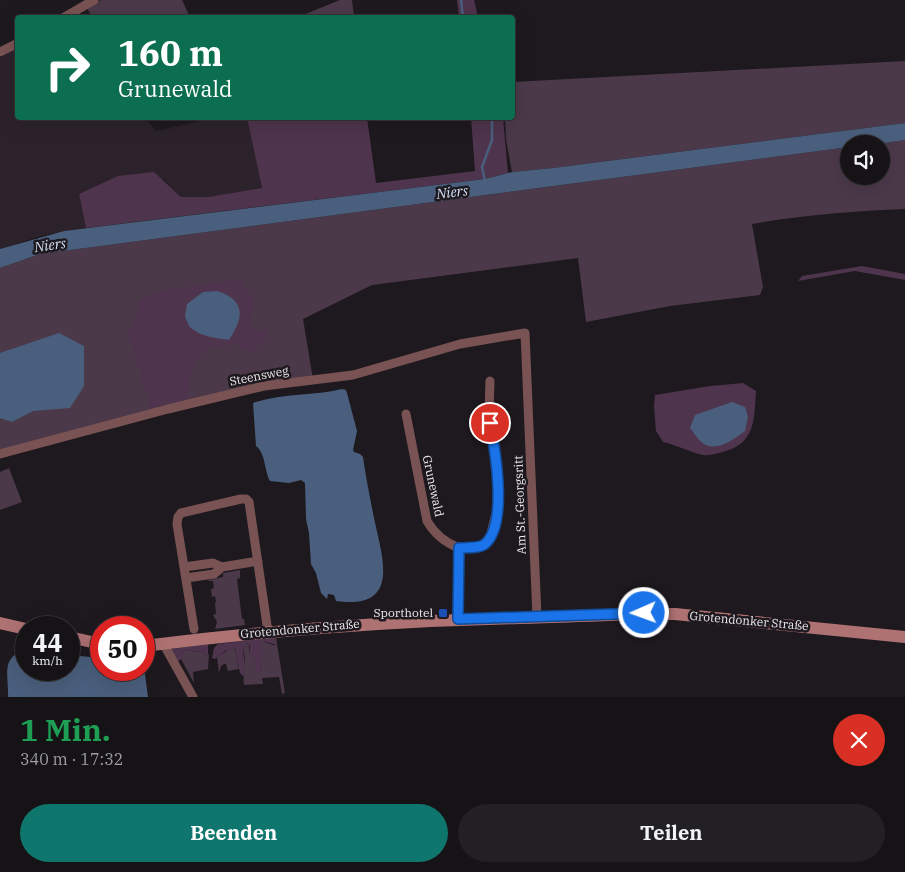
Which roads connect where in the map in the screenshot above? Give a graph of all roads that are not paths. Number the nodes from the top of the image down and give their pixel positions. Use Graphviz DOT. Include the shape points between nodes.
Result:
graph roads {
  1 [pos="94,0"];
  2 [pos="68,15"];
  3 [pos="15,44"];
  4 [pos="0,52"];
  5 [pos="525,332"];
  6 [pos="490,381"];
  7 [pos="406,414"];
  8 [pos="0,454"];
  9 [pos="459,548"];
  10 [pos="258,561"];
  11 [pos="184,567"];
  12 [pos="222,567"];
  13 [pos="186,578"];
  14 [pos="536,617"];
  15 [pos="458,619"];
  16 [pos="0,623"];
  17 [pos="15,626"];
  18 [pos="194,629"];
  19 [pos="268,632"];
  20 [pos="905,637"];
  21 [pos="163,643"];
  22 [pos="155,644"];
  23 [pos="193,697"];
  1 -- 2 [label="street"];
  3 -- 4 [label="street"];
  5 -- 8 [label="street, Steensweg" via="460,344 353,375 264,386"];
  5 -- 14 [label="street, Am St.-Georgsritt"];
  6 -- 9 [label="street" via="489,413 498,468 497,509 486,543 479,547"];
  7 -- 9 [label="street, Grunewald" via="427,521 449,545"];
  9 -- 15 [label="street"];
  10 -- 11 [label="street" via="249,502 241,498 179,515"];
  10 -- 12 [label="street"];
  10 -- 19 [label="street"];
  11 -- 12 [label="street" via="213,563"];
  11 -- 13 [label="street"];
  12 -- 13 [label="street" via="214,574"];
  13 -- 18 [label="street"];
  14 -- 15 [label="main road, Grotendonker Straße"];
  14 -- 20 [label="main road, Grotendonker Straße" via="675,614"];
  15 -- 19 [label="main road, Grotendonker Straße"];
  16 -- 17 [label="main road"];
  19 -- 21 [label="main road, Grotendonker Straße"];
  21 -- 22 [label="main road, Grotendonker Straße"];
  21 -- 23 [label="street"];
}
